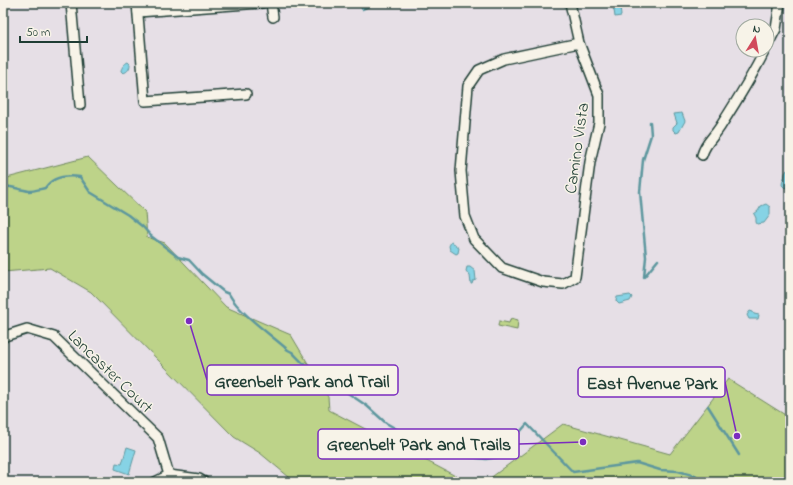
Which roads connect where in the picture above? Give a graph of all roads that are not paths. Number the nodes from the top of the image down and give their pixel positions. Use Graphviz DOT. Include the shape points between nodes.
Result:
graph roads {
  1 [pos="70,3"];
  2 [pos="262,3"];
  3 [pos="271,3"];
  4 [pos="570,3"];
  5 [pos="780,3"];
  6 [pos="138,7"];
  7 [pos="273,17"];
  8 [pos="775,31"];
  9 [pos="579,43"];
  10 [pos="761,58"];
  11 [pos="246,94"];
  12 [pos="80,105"];
  13 [pos="702,155"];
  14 [pos="3,338"];
  15 [pos="169,475"];
  16 [pos="155,482"];
  17 [pos="204,482"];
  1 -- 12 [label="street"];
  2 -- 6 [label="street"];
  3 -- 7 [label="street"];
  4 -- 9 [label="street, Camino Vista"];
  5 -- 8 [label="street"];
  6 -- 11 [label="street" via="145,101"];
  9 -- 9 [label="street, Camino Vista" via="504,59 480,70 468,86 461,171 465,216 474,239 502,268 543,282 563,284 575,277 590,162 599,123 599,95"];
  10 -- 13 [label="street" via="741,94 704,147"];
  14 -- 15 [label="street, Lancaster Court" via="27,329 54,337 158,438"];
  15 -- 16 [label="street"];
  15 -- 17 [label="street"];
}
